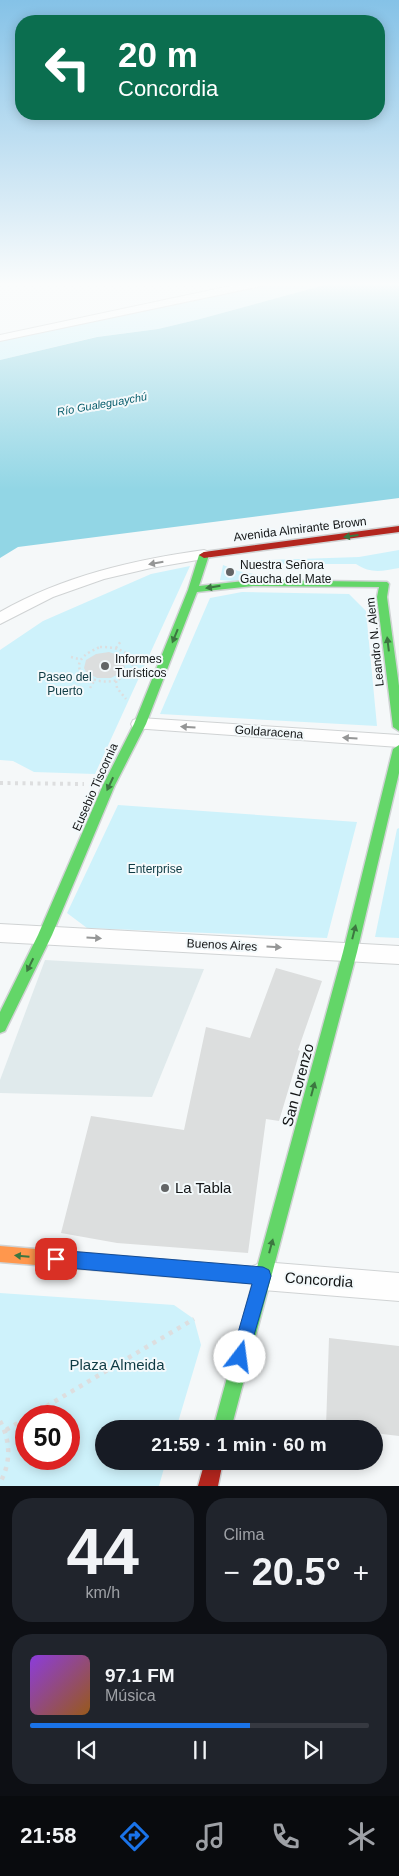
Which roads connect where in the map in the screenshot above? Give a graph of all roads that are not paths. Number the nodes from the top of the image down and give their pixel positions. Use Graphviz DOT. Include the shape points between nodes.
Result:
graph roads {
  1 [pos="399,529"];
  2 [pos="204,555"];
  3 [pos="234,561"];
  4 [pos="268,572"];
  5 [pos="394,577"];
  6 [pos="316,582"];
  7 [pos="384,584"];
  8 [pos="193,590"];
  9 [pos="0,618"];
  10 [pos="140,724"];
  11 [pos="399,727"];
  12 [pos="399,741"];
  13 [pos="399,749"];
  14 [pos="0,933"];
  15 [pos="45,935"];
  16 [pos="350,952"];
  17 [pos="399,955"];
  18 [pos="0,1027"];
  19 [pos="0,1254"];
  20 [pos="263,1276"];
  21 [pos="399,1286"];
  22 [pos="224,1420"];
  23 [pos="212,1470"];
  24 [pos="208,1486"];
  1 -- 2 [label="main road, Avenida Almirante Brown, one-way"];
  2 -- 3 [label="main road"];
  2 -- 8 [label="main road, Eusebio Tiscornia"];
  2 -- 9 [label="street, one-way" via="91,577 50,592"];
  4 -- 6 [label="main road"];
  5 -- 7 [label="main road"];
  6 -- 7 [label="main road"];
  6 -- 8 [label="main road, one-way" via="234,584"];
  11 -- 7 [label="main road, Leandro N. Alem, one-way" via="382,597"];
  8 -- 10 [label="main road, Eusebio Tiscornia, one-way"];
  12 -- 10 [label="street, Goldaracena, one-way"];
  10 -- 15 [label="main road, Eusebio Tiscornia, one-way" via="109,785"];
  16 -- 13 [label="main road, San Lorenzo, one-way"];
  14 -- 15 [label="street, Buenos Aires"];
  15 -- 16 [label="street, Buenos Aires, one-way"];
  15 -- 18 [label="main road, Eusebio Tiscornia, one-way"];
  16 -- 17 [label="street, Buenos Aires"];
  20 -- 16 [label="main road, San Lorenzo, one-way"];
  20 -- 19 [label="main road, Concordia, one-way"];
  20 -- 21 [label="street, Concordia"];
  20 -- 22 [label="main road, San Lorenzo"];
  23 -- 24 [label="main road"];
}
